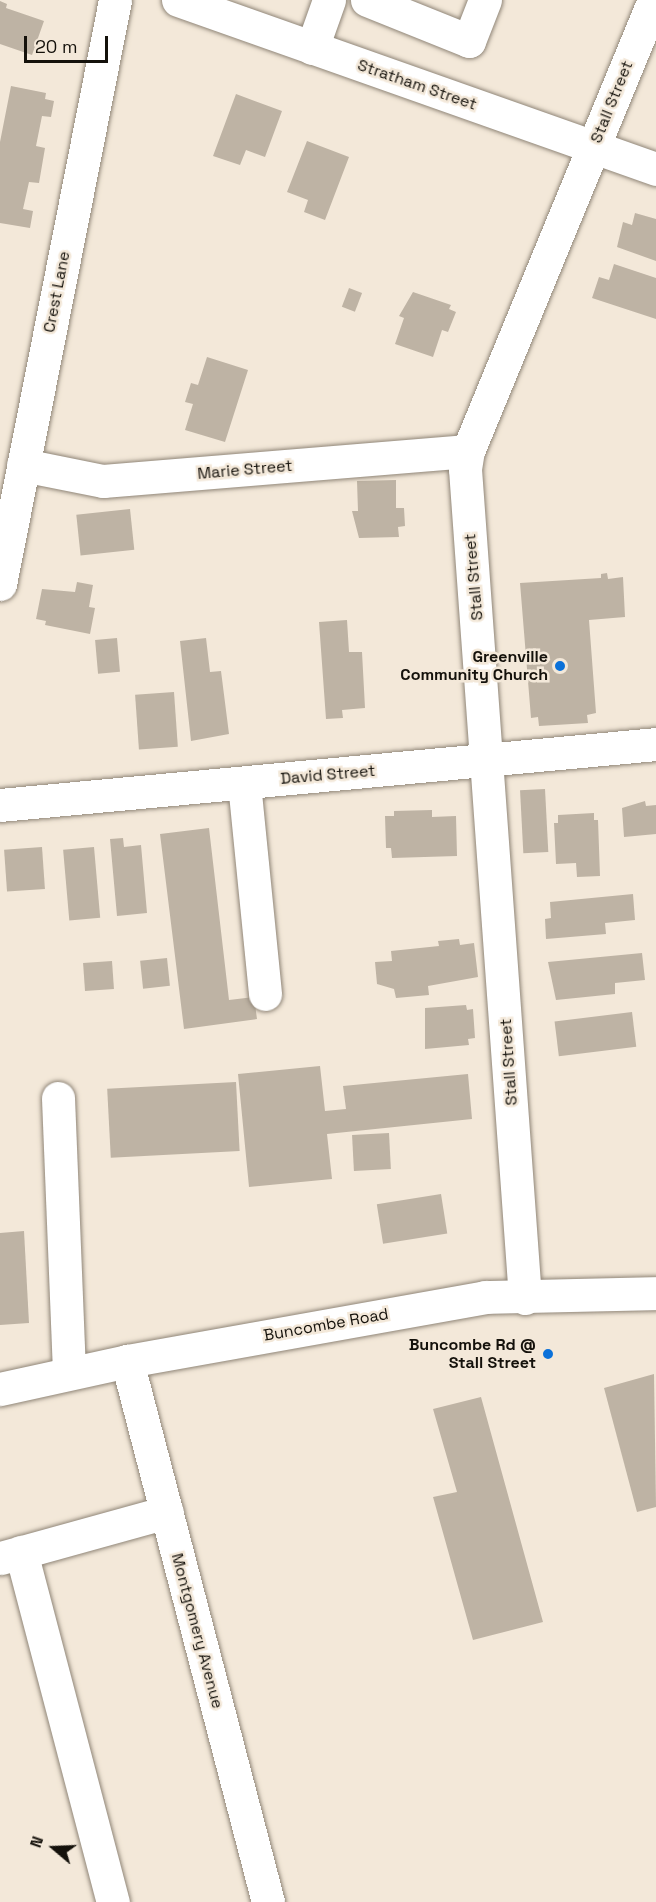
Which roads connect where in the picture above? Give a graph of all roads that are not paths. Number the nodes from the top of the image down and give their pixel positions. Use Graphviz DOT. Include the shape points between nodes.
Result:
graph roads {
  1 [pos="115,0"];
  2 [pos="178,0"];
  3 [pos="329,0"];
  4 [pos="367,0"];
  5 [pos="485,0"];
  6 [pos="654,0"];
  7 [pos="312,48"];
  8 [pos="593,147"];
  9 [pos="656,169"];
  10 [pos="468,451"];
  11 [pos="23,465"];
  12 [pos="0,584"];
  13 [pos="656,744"];
  14 [pos="489,760"];
  15 [pos="244,783"];
  16 [pos="0,805"];
  17 [pos="265,994"];
  18 [pos="58,1098"];
  19 [pos="656,1293"];
  20 [pos="525,1298"];
  21 [pos="127,1361"];
  22 [pos="69,1372"];
  23 [pos="0,1389"];
  24 [pos="166,1512"];
  25 [pos="11,1555"];
  26 [pos="113,1902"];
  27 [pos="268,1902"];
  1 -- 11 [label="street, Crest Lane"];
  2 -- 7 [label="street, Stratham Street"];
  3 -- 7 [label="street"];
  4 -- 5 [label="street" via="470,41"];
  6 -- 8 [label="street, Stall Street"];
  7 -- 8 [label="street, Stratham Street"];
  8 -- 9 [label="street, Stratham Street"];
  8 -- 10 [label="street, Stall Street"];
  10 -- 11 [label="street, Marie Street" via="103,481"];
  10 -- 14 [label="street, Stall Street" via="465,469"];
  11 -- 12 [label="street, Crest Lane"];
  13 -- 14 [label="street, David Street"];
  14 -- 15 [label="street, David Street"];
  14 -- 20 [label="street, Stall Street"];
  15 -- 16 [label="street, David Street"];
  15 -- 17 [label="street"];
  18 -- 22 [label="street"];
  19 -- 20 [label="street, Buncombe Road"];
  20 -- 21 [label="street, Buncombe Road" via="485,1297"];
  21 -- 22 [label="street, Buncombe Road"];
  21 -- 24 [label="street, Montgomery Avenue"];
  22 -- 23 [label="street, Buncombe Road"];
  24 -- 25 [label="street"];
  24 -- 27 [label="street, Montgomery Avenue"];
  25 -- 26 [label="street"];
}
